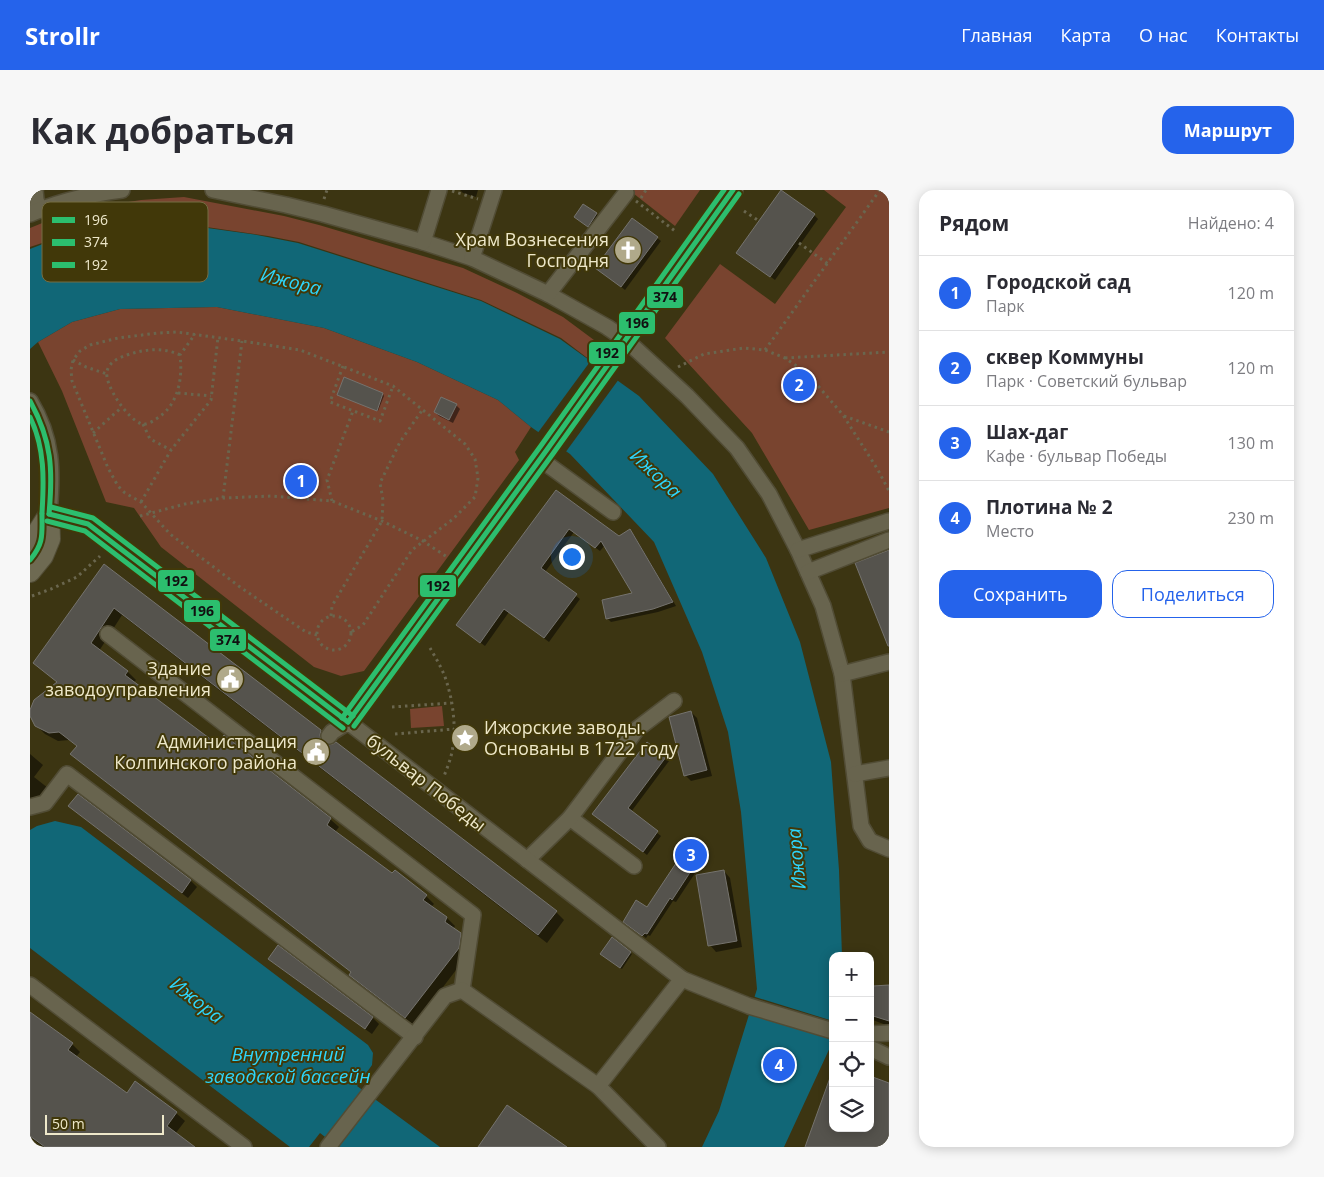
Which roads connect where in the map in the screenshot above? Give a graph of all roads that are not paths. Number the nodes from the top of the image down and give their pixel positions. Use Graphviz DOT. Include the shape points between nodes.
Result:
graph roads {
  1 [pos="35,190"];
  2 [pos="122,190"];
  3 [pos="213,190"];
  4 [pos="439,190"];
  5 [pos="733,190"];
  6 [pos="230,191"];
  7 [pos="626,193"];
  8 [pos="278,196"];
  9 [pos="492,196"];
  10 [pos="62,202"];
  11 [pos="35,212"];
  12 [pos="423,242"];
  13 [pos="472,258"];
  14 [pos="548,294"];
  15 [pos="626,340"];
  16 [pos="30,401"];
  17 [pos="543,455"];
  18 [pos="613,512"];
  19 [pos="49,514"];
  20 [pos="889,521"];
  21 [pos="889,540"];
  22 [pos="30,544"];
  23 [pos="798,550"];
  24 [pos="30,572"];
  25 [pos="808,572"];
  26 [pos="108,634"];
  27 [pos="889,662"];
  28 [pos="842,674"];
  29 [pos="674,701"];
  30 [pos="348,722"];
  31 [pos="329,736"];
  32 [pos="889,768"];
  33 [pos="855,774"];
  34 [pos="30,807"];
  35 [pos="570,818"];
  36 [pos="889,849"];
  37 [pos="526,860"];
  38 [pos="634,866"];
  39 [pos="682,979"];
  40 [pos="30,985"];
  41 [pos="462,990"];
  42 [pos="829,1030"];
  43 [pos="889,1033"];
  44 [pos="874,1034"];
  45 [pos="415,1036"];
  46 [pos="874,1050"];
  47 [pos="889,1057"];
  48 [pos="598,1086"];
  49 [pos="328,1146"];
  50 [pos="244,1147"];
  51 [pos="658,1147"];
  1 -- 11 [label="street"];
  2 -- 10 [label="street"];
  3 -- 6 [label="street"];
  4 -- 12 [label="street"];
  5 -- 15 [label="main road"];
  6 -- 8 [label="street"];
  7 -- 14 [label="street" via="564,267"];
  8 -- 12 [label="street" via="323,214"];
  9 -- 13 [label="street"];
  12 -- 13 [label="street"];
  13 -- 14 [label="street"];
  14 -- 15 [label="street"];
  15 -- 17 [label="main road"];
  15 -- 23 [label="street" via="687,396 736,448 768,494"];
  16 -- 19 [label="street" via="49,446 52,469"];
  17 -- 18 [label="street"];
  17 -- 30 [label="main road"];
  19 -- 22 [label="main road"];
  19 -- 24 [label="main road" via="50,539 43,556"];
  19 -- 30 [label="main road, бульвар Победы" via="88,524"];
  20 -- 23 [label="street"];
  21 -- 25 [label="street"];
  23 -- 25 [label="street"];
  25 -- 28 [label="street" via="823,606"];
  26 -- 41 [label="street" via="473,915"];
  27 -- 28 [label="street"];
  28 -- 33 [label="street"];
  29 -- 35 [label="street" via="637,730"];
  30 -- 31 [label="street"];
  30 -- 37 [label="street, бульвар Победы"];
  32 -- 33 [label="street"];
  33 -- 36 [label="street" via="860,826 870,841"];
  34 -- 45 [label="street" via="45,803 67,774"];
  35 -- 37 [label="street"];
  35 -- 38 [label="street"];
  37 -- 39 [label="street, бульвар Победы"];
  39 -- 42 [label="street, бульвар Победы" via="749,1006"];
  39 -- 48 [label="street"];
  40 -- 50 [label="street"];
  41 -- 45 [label="street" via="445,996"];
  41 -- 48 [label="street"];
  43 -- 44 [label="street"];
  45 -- 49 [label="street"];
  46 -- 47 [label="street"];
  48 -- 51 [label="street"];
}
